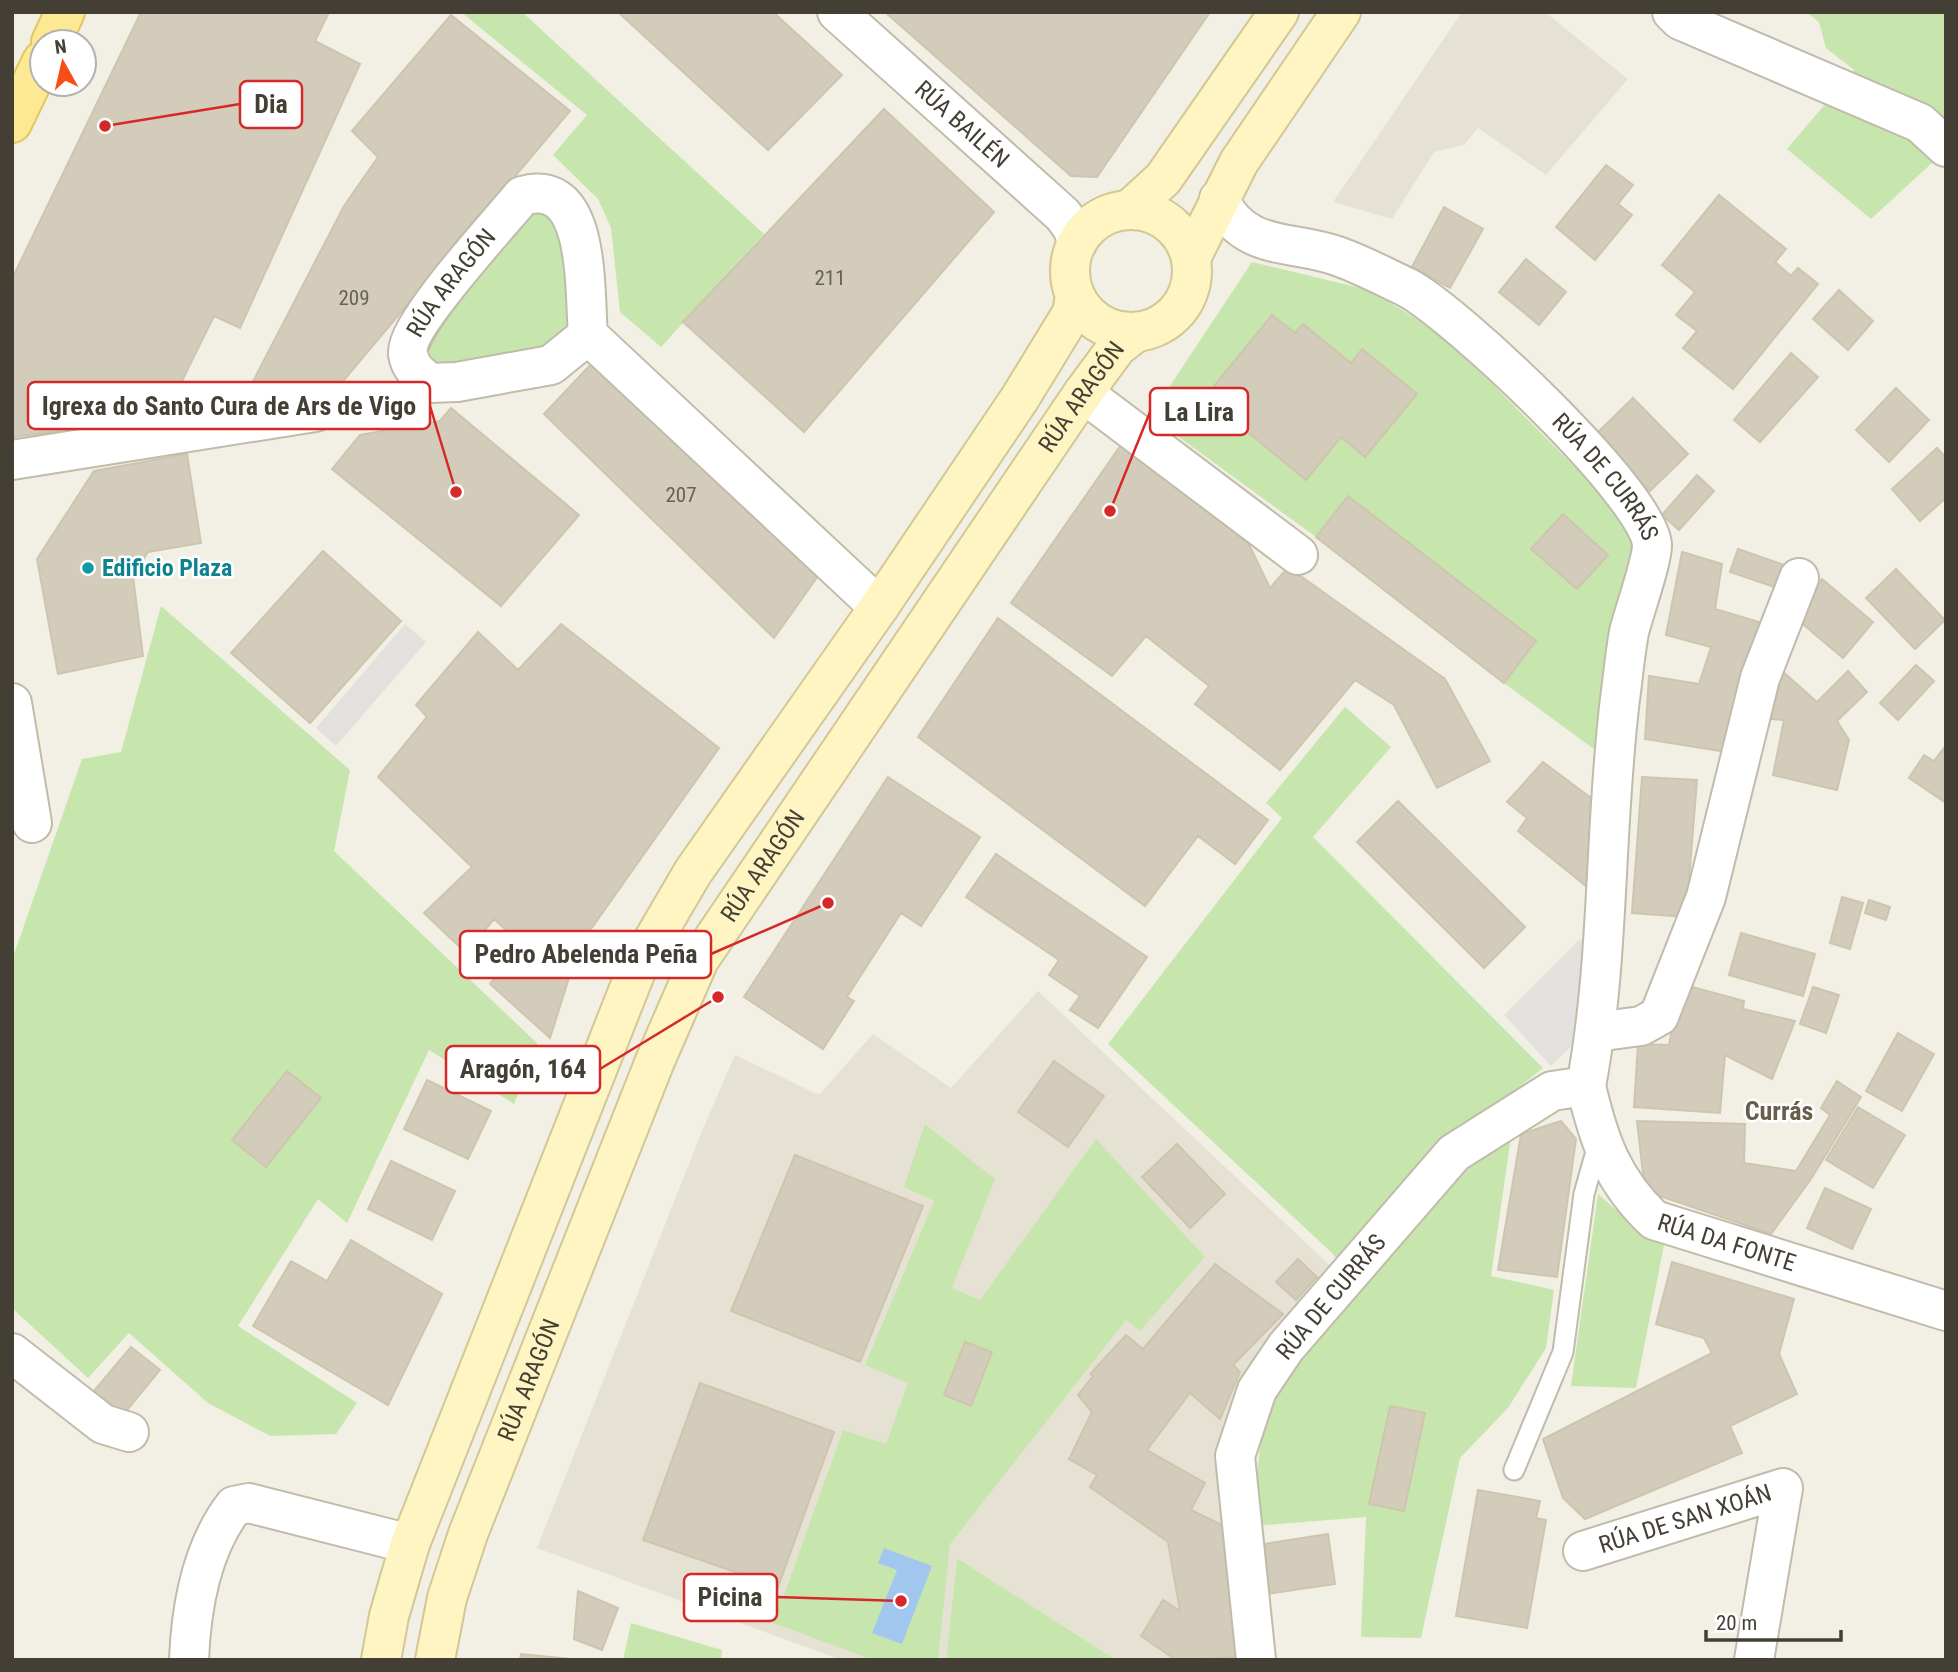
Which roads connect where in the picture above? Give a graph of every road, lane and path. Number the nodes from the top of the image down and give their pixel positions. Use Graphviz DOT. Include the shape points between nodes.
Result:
graph roads {
  1 [pos="65,12"];
  2 [pos="837,12"];
  3 [pos="1279,12"];
  4 [pos="1341,12"];
  5 [pos="1672,12"];
  6 [pos="58,28"];
  7 [pos="28,90"];
  8 [pos="12,123"];
  9 [pos="1946,146"];
  10 [pos="1219,199"];
  11 [pos="1129,210"];
  12 [pos="1077,243"];
  13 [pos="1191,258"];
  14 [pos="1075,296"];
  15 [pos="1135,332"];
  16 [pos="588,335"];
  17 [pos="1083,393"];
  18 [pos="315,412"];
  19 [pos="12,460"];
  20 [pos="1298,555"];
  21 [pos="1799,579"];
  22 [pos="879,607"];
  23 [pos="12,703"];
  24 [pos="32,823"];
  25 [pos="1596,1032"];
  26 [pos="1586,1086"];
  27 [pos="1599,1140"];
  28 [pos="1946,1311"];
  29 [pos="12,1353"];
  30 [pos="129,1432"];
  31 [pos="1514,1469"];
  32 [pos="410,1544"];
  33 [pos="1583,1551"];
  34 [pos="189,1660"];
  35 [pos="381,1660"];
  36 [pos="435,1660"];
  37 [pos="1256,1660"];
  38 [pos="1754,1660"];
  1 -- 6 [label="main road"];
  2 -- 12 [label="street, RÚA BAILÉN" via="1063,215"];
  3 -- 11 [label="main road" via="1170,170"];
  4 -- 10 [label="main road"];
  5 -- 9 [label="street" via="1681,20 1920,124"];
  7 -- 8 [label="main road"];
  10 -- 13 [label="main road"];
  10 -- 25 [label="street, RÚA DE CURRÁS" via="1228,217 1257,237 1338,256 1410,289 1461,324 1558,418 1640,513 1652,545 1629,634 1620,702"];
  11 -- 12 [label="main road" via="1098,219"];
  11 -- 13 [label="main road" via="1161,218 1180,235"];
  12 -- 14 [label="main road" via="1070,279"];
  13 -- 15 [label="main road" via="1192,279 1186,298 1156,327"];
  14 -- 15 [label="main road" via="1100,324"];
  14 -- 22 [label="main road, RÚA ARAGÓN" via="1072,313 1020,398"];
  15 -- 17 [label="main road, RÚA ARAGÓN" via="1117,347"];
  16 -- 16 [label="street, RÚA ARAGÓN" via="574,215 561,199 540,191 522,196 420,319 407,351 412,369 430,383 457,382 551,365"];
  16 -- 22 [label="street"];
  17 -- 20 [label="street"];
  17 -- 36 [label="main road, RÚA ARAGÓN" via="698,960 468,1534 447,1598"];
  18 -- 19 [label="street"];
  21 -- 25 [label="street" via="1760,678 1706,897 1659,1016 1642,1026"];
  22 -- 32 [label="main road, RÚA ARAGÓN" via="693,872 638,966"];
  23 -- 24 [label="street"];
  25 -- 26 [label="street, RÚA DE CURRÁS"];
  26 -- 27 [label="street, RÚA DA FONTE"];
  26 -- 37 [label="street, RÚA DE CURRÁS" via="1552,1091 1454,1153 1286,1347 1258,1390 1235,1456"];
  27 -- 28 [label="street, RÚA DA FONTE" via="1630,1198 1654,1220"];
  27 -- 31 [label="lane" via="1584,1194 1563,1352"];
  29 -- 30 [label="street" via="103,1424"];
  32 -- 34 [label="street" via="249,1503 234,1506 216,1529 201,1580"];
  32 -- 35 [label="main road, RÚA ARAGÓN"];
  33 -- 38 [label="street, RÚA DE SAN XOÁN" via="1783,1488"];
}
